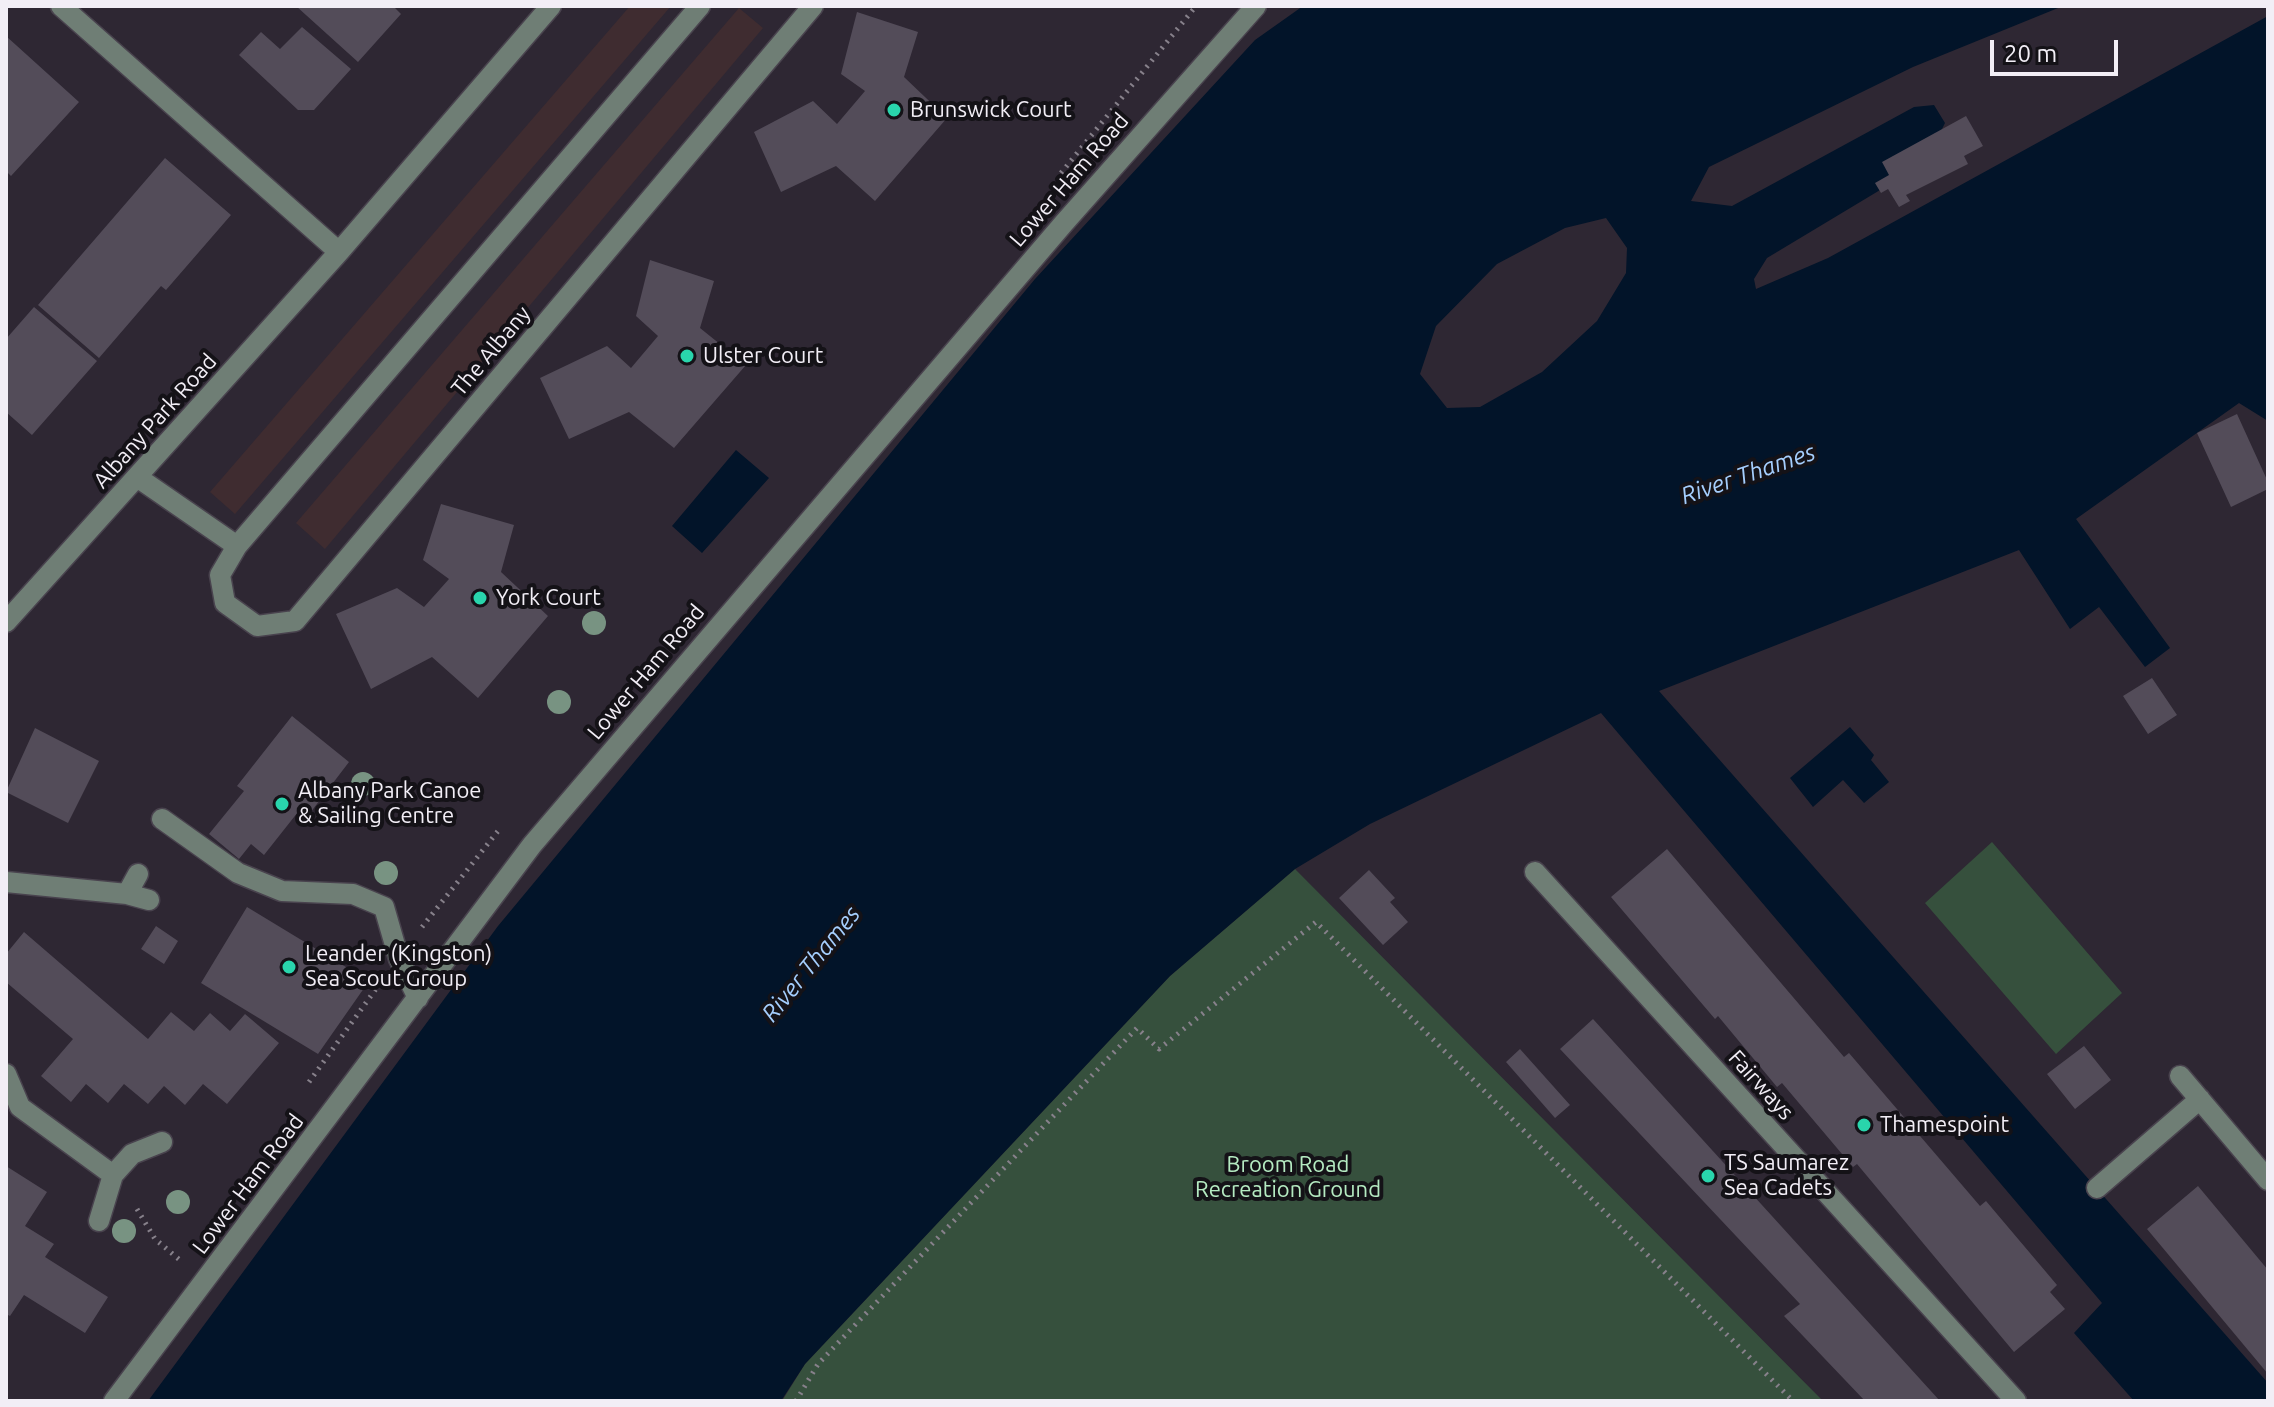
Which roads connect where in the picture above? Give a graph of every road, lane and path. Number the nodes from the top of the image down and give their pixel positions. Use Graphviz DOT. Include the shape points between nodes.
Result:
graph roads {
  1 [pos="61,6"];
  2 [pos="551,6"];
  3 [pos="700,6"];
  4 [pos="813,6"];
  5 [pos="1256,6"];
  6 [pos="339,252"];
  7 [pos="137,477"];
  8 [pos="237,546"];
  9 [pos="6,622"];
  10 [pos="162,819"];
  11 [pos="1535,872"];
  12 [pos="138,874"];
  13 [pos="6,882"];
  14 [pos="127,894"];
  15 [pos="149,900"];
  16 [pos="399,959"];
  17 [pos="418,998"];
  18 [pos="6,1074"];
  19 [pos="2180,1076"];
  20 [pos="306,1087"];
  21 [pos="2200,1099"];
  22 [pos="162,1142"];
  23 [pos="113,1175"];
  24 [pos="2268,1180"];
  25 [pos="2097,1188"];
  26 [pos="99,1221"];
  27 [pos="181,1261"];
  28 [pos="114,1401"];
  29 [pos="796,1401"];
  30 [pos="1793,1401"];
  31 [pos="2016,1401"];
  1 -- 6 [label="street"];
  2 -- 6 [label="street, Albany Park Road"];
  3 -- 8 [label="street, The Albany"];
  4 -- 8 [label="street, The Albany" via="295,621 257,626 225,603 220,575"];
  5 -- 17 [label="street, Lower Ham Road" via="705,639 532,845"];
  6 -- 7 [label="street, Albany Park Road"];
  7 -- 8 [label="street"];
  7 -- 9 [label="street, Albany Park Road"];
  10 -- 16 [label="street" via="238,873 282,891 353,894 384,907"];
  11 -- 31 [label="street, Fairways"];
  12 -- 14 [label="street"];
  13 -- 14 [label="street"];
  14 -- 15 [label="street"];
  16 -- 17 [label="street"];
  16 -- 20 [label="path"];
  17 -- 28 [label="street, Lower Ham Road"];
  18 -- 23 [label="street" via="20,1107"];
  19 -- 21 [label="street"];
  21 -- 24 [label="street"];
  21 -- 25 [label="street"];
  22 -- 23 [label="street" via="132,1154"];
  23 -- 26 [label="street"];
  23 -- 27 [label="path" via="155,1239"];
  29 -- 30 [label="path" via="818,1364 1137,1028 1159,1049 1316,922"];
}
